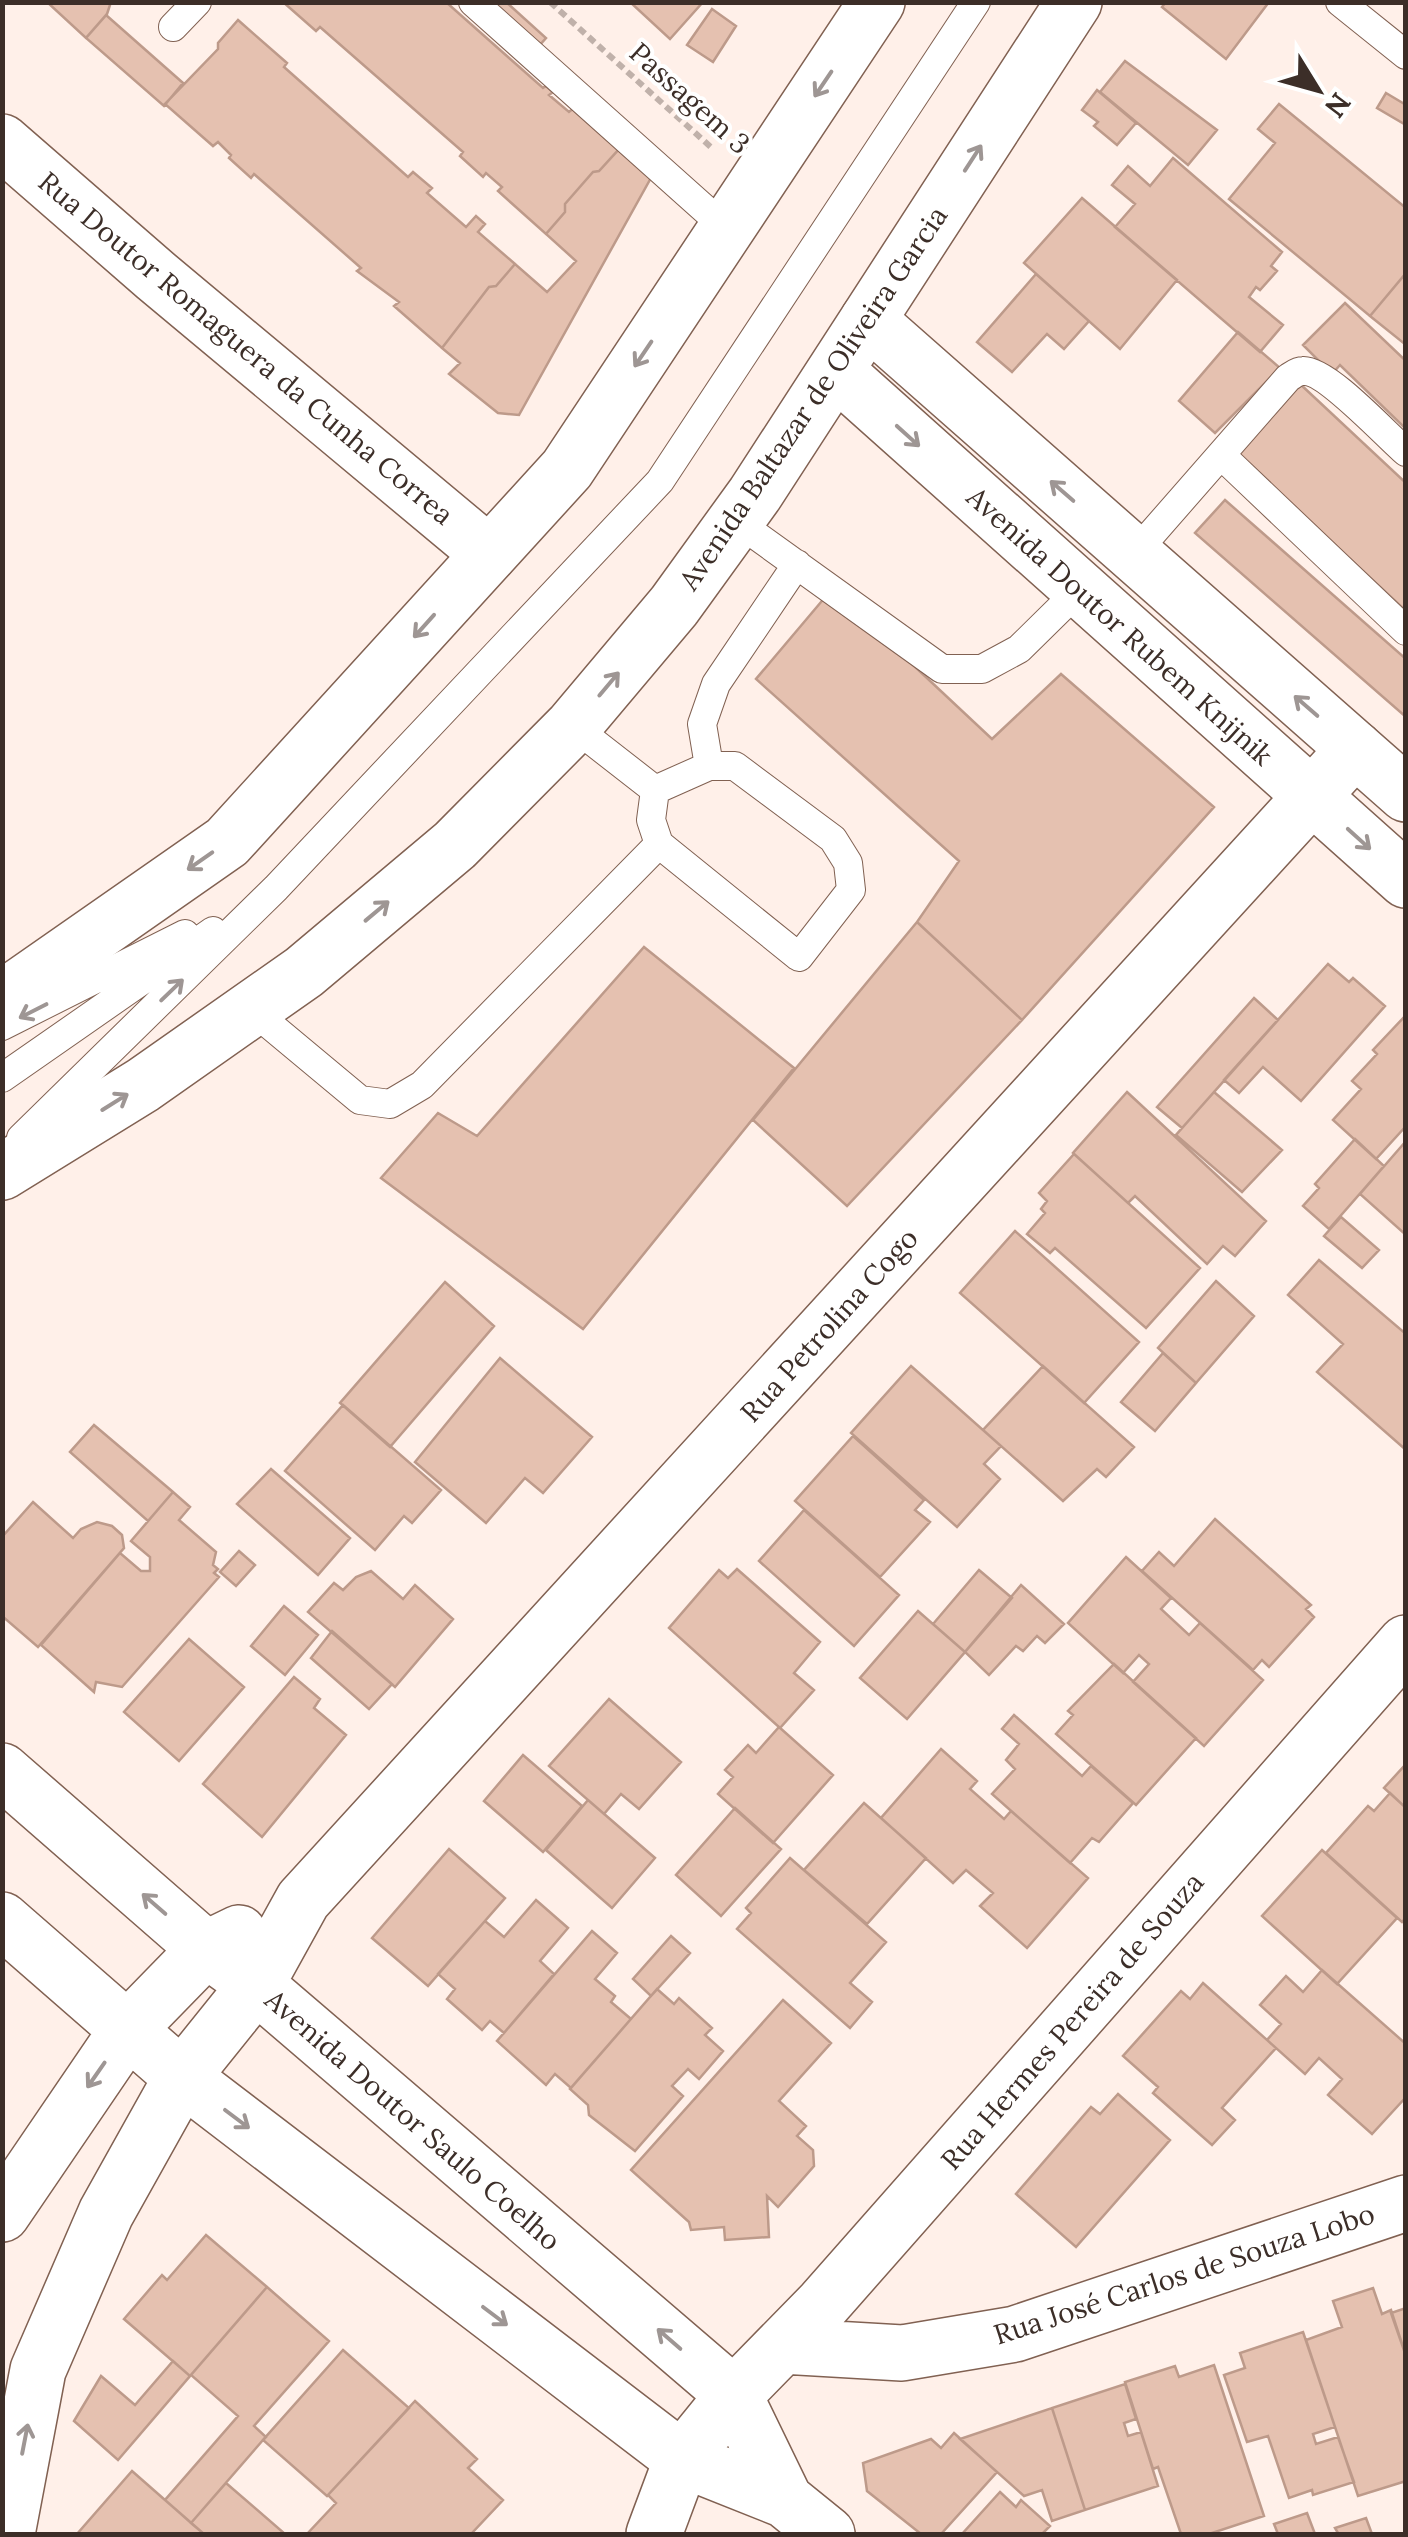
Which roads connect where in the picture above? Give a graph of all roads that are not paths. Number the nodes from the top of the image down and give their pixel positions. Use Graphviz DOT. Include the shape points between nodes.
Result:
graph roads {
  1 [pos="197,2"];
  2 [pos="473,2"];
  3 [pos="877,2"];
  4 [pos="976,2"];
  5 [pos="1074,2"];
  6 [pos="1340,2"];
  7 [pos="174,27"];
  8 [pos="1406,56"];
  9 [pos="2,142"];
  10 [pos="741,208"];
  11 [pos="868,320"];
  12 [pos="836,370"];
  13 [pos="1406,452"];
  14 [pos="1221,455"];
  15 [pos="736,521"];
  16 [pos="489,554"];
  17 [pos="1134,554"];
  18 [pos="797,564"];
  19 [pos="1080,589"];
  20 [pos="1406,631"];
  21 [pos="573,726"];
  22 [pos="1355,749"];
  23 [pos="709,766"];
  24 [pos="656,790"];
  25 [pos="1406,794"];
  26 [pos="1312,797"];
  27 [pos="658,844"];
  28 [pos="1406,880"];
  29 [pos="276,888"];
  30 [pos="2,999"];
  31 [pos="252,1010"];
  32 [pos="2,1026"];
  33 [pos="2,1078"];
  34 [pos="2,1156"];
  35 [pos="2,1172"];
  36 [pos="1406,1643"];
  37 [pos="2,1771"];
  38 [pos="303,1900"];
  39 [pos="2,1920"];
  40 [pos="206,1950"];
  41 [pos="256,1986"];
  42 [pos="128,2030"];
  43 [pos="182,2078"];
  44 [pos="1406,2202"];
  45 [pos="2,2214"];
  46 [pos="782,2346"];
  47 [pos="734,2395"];
  48 [pos="682,2459"];
  49 [pos="786,2500"];
  50 [pos="7,2534"];
  51 [pos="654,2534"];
  52 [pos="827,2534"];
  1 -- 7 [label="lane"];
  2 -- 10 [label="lane"];
  3 -- 10 [label="street, one-way"];
  4 -- 29 [label="lane" via="660,482"];
  11 -- 5 [label="street, Avenida Baltazar de Oliveira Garcia, one-way"];
  6 -- 8 [label="lane"];
  9 -- 16 [label="street, Rua Doutor Romaguera da Cunha Correa"];
  10 -- 16 [label="street, one-way" via="567,468"];
  11 -- 12 [label="street, Avenida Baltazar de Oliveira Garcia"];
  17 -- 11 [label="street, one-way"];
  12 -- 15 [label="street, Avenida Baltazar de Oliveira Garcia"];
  12 -- 19 [label="street, Avenida Doutor Rubem Knijnik, one-way"];
  13 -- 14 [label="lane" via="1335,387 1303,371 1288,378"];
  14 -- 17 [label="lane"];
  14 -- 20 [label="lane"];
  15 -- 18 [label="lane"];
  21 -- 15 [label="street, Avenida Baltazar de Oliveira Garcia, one-way"];
  16 -- 30 [label="street, one-way" via="226,842"];
  22 -- 17 [label="street, one-way"];
  18 -- 19 [label="lane" via="942,669 982,669 1020,648"];
  18 -- 23 [label="lane" via="716,684 702,724"];
  19 -- 26 [label="street, Avenida Doutor Rubem Knijnik"];
  21 -- 24 [label="lane"];
  31 -- 21 [label="street, Avenida Baltazar de Oliveira Garcia, one-way" via="455,844"];
  22 -- 25 [label="street"];
  22 -- 26 [label="street, Rua Petrolina Cogo"];
  23 -- 24 [label="lane"];
  23 -- 27 [label="lane" via="735,766 833,838 848,863 851,890 799,957"];
  24 -- 27 [label="lane" via="651,820"];
  26 -- 28 [label="street, Avenida Doutor Rubem Knijnik, one-way"];
  26 -- 38 [label="street, Rua Petrolina Cogo"];
  27 -- 31 [label="lane" via="422,1085 390,1104 360,1100"];
  29 -- 32 [label="lane, one-way"];
  29 -- 33 [label="lane"];
  34 -- 29 [label="lane, one-way"];
  35 -- 31 [label="street, Avenida Baltazar de Oliveira Garcia, one-way"];
  36 -- 46 [label="street, Rua Hermes Pereira de Souza"];
  40 -- 37 [label="street, Avenida Doutor Saulo Coelho, one-way"];
  38 -- 40 [label="street, Rua Petrolina Cogo"];
  38 -- 41 [label="street, Rua Petrolina Cogo"];
  39 -- 42 [label="street, Avenida Doutor Saulo Coelho"];
  40 -- 41 [label="street, Avenida Doutor Saulo Coelho"];
  40 -- 42 [label="street, Rua Petrolina Cogo"];
  41 -- 43 [label="street, Rua Petrolina Cogo"];
  47 -- 41 [label="street, Avenida Doutor Saulo Coelho, one-way"];
  42 -- 43 [label="street, Avenida Doutor Saulo Coelho"];
  42 -- 45 [label="street, Rua Petrolina Cogo, one-way"];
  43 -- 48 [label="street, Avenida Doutor Saulo Coelho, one-way"];
  50 -- 43 [label="street, Rua Petrolina Cogo, one-way" via="38,2370 106,2213"];
  44 -- 46 [label="street, Rua José Carlos de Souza Lobo" via="1014,2334 902,2353"];
  46 -- 47 [label="street, Rua Hermes Pereira de Souza"];
  47 -- 48 [label="street, Rua Hermes Pereira de Souza"];
  47 -- 49 [label="street, Avenida Doutor Saulo Coelho"];
  48 -- 49 [label="street, Avenida Doutor Saulo Coelho"];
  48 -- 51 [label="street, Rua Hermes Pereira de Souza"];
  49 -- 52 [label="street, Avenida Doutor Saulo Coelho"];
}
